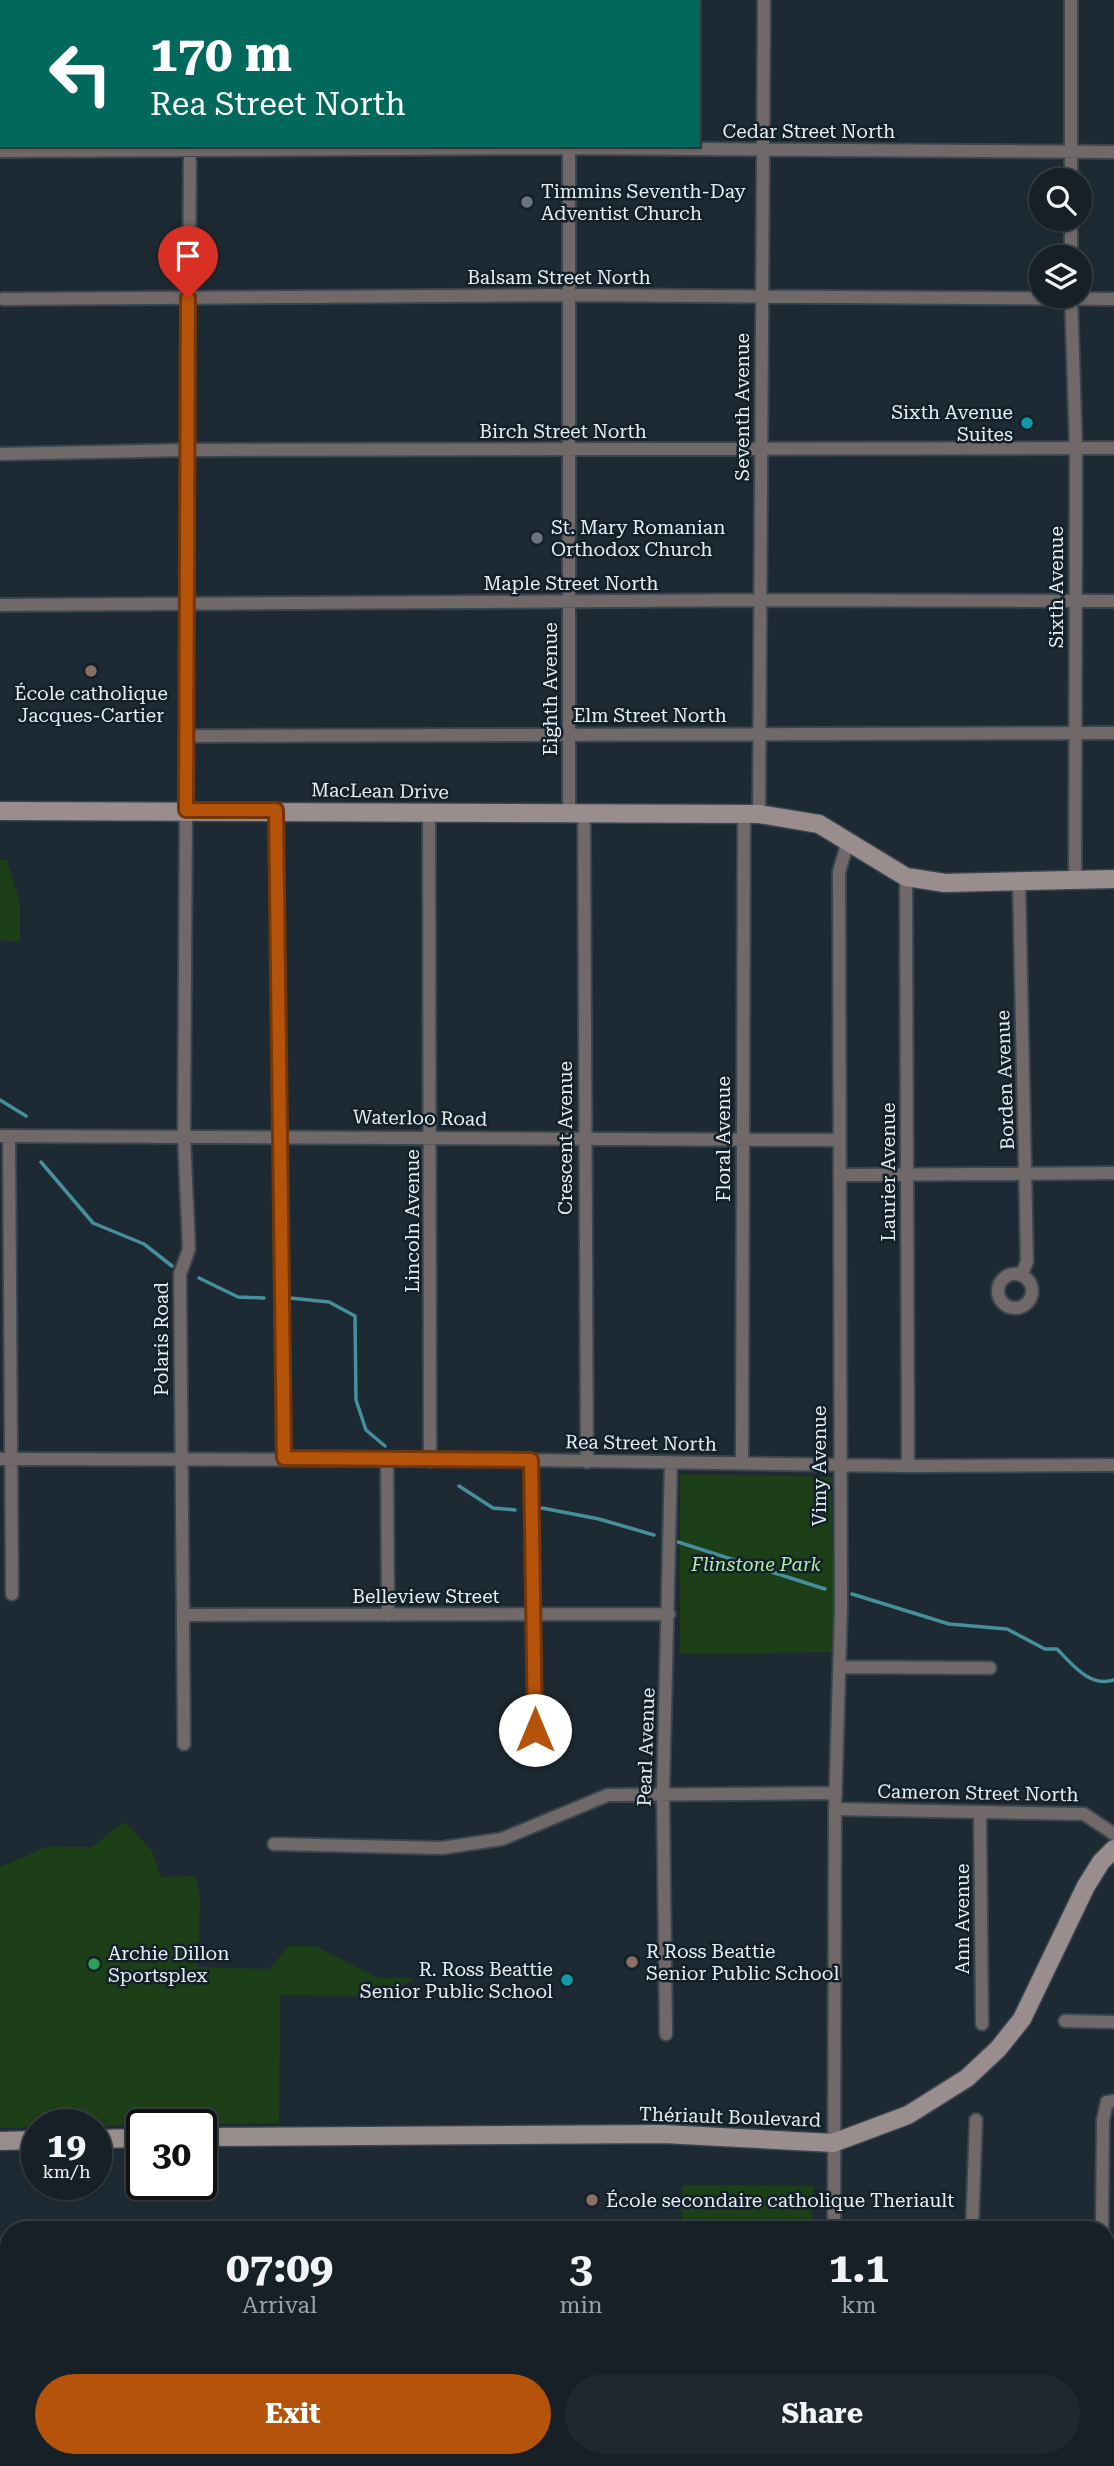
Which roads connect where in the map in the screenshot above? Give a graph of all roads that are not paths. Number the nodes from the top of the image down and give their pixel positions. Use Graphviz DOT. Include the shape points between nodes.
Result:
graph roads {
  1 [pos="764,0"];
  2 [pos="1071,0"];
  3 [pos="569,147"];
  4 [pos="190,148"];
  5 [pos="762,150"];
  6 [pos="0,151"];
  7 [pos="1071,152"];
  8 [pos="1114,152"];
  9 [pos="1071,168"];
  10 [pos="569,295"];
  11 [pos="188,298"];
  12 [pos="761,298"];
  13 [pos="1029,298"];
  14 [pos="1092,298"];
  15 [pos="3,299"];
  16 [pos="1114,299"];
  17 [pos="1071,308"];
  18 [pos="1076,448"];
  19 [pos="1114,448"];
  20 [pos="188,450"];
  21 [pos="762,450"];
  22 [pos="569,451"];
  23 [pos="6,454"];
  24 [pos="760,600"];
  25 [pos="1075,601"];
  26 [pos="1114,601"];
  27 [pos="569,602"];
  28 [pos="187,604"];
  29 [pos="0,605"];
  30 [pos="1075,733"];
  31 [pos="1114,733"];
  32 [pos="759,734"];
  33 [pos="569,735"];
  34 [pos="186,736"];
  35 [pos="186,810"];
  36 [pos="276,810"];
  37 [pos="0,811"];
  38 [pos="429,814"];
  39 [pos="577,814"];
  40 [pos="752,815"];
  41 [pos="848,841"];
  42 [pos="906,877"];
  43 [pos="1075,879"];
  44 [pos="1114,879"];
  45 [pos="1019,882"];
  46 [pos="280,1135"];
  47 [pos="5,1136"];
  48 [pos="184,1136"];
  49 [pos="432,1138"];
  50 [pos="584,1140"];
  51 [pos="742,1140"];
  52 [pos="839,1140"];
  53 [pos="1027,1172"];
  54 [pos="1114,1173"];
  55 [pos="842,1175"];
  56 [pos="907,1176"];
  57 [pos="1021,1275"];
  58 [pos="181,1458"];
  59 [pos="284,1458"];
  60 [pos="5,1459"];
  61 [pos="531,1460"];
  62 [pos="387,1461"];
  63 [pos="430,1461"];
  64 [pos="587,1462"];
  65 [pos="671,1462"];
  66 [pos="741,1464"];
  67 [pos="1114,1465"];
  68 [pos="840,1466"];
  69 [pos="908,1466"];
  70 [pos="12,1594"];
  71 [pos="669,1614"];
  72 [pos="183,1615"];
  73 [pos="388,1615"];
  74 [pos="535,1615"];
  75 [pos="840,1667"];
  76 [pos="990,1668"];
  77 [pos="535,1730"];
  78 [pos="184,1744"];
  79 [pos="836,1793"];
  80 [pos="663,1794"];
  81 [pos="835,1809"];
  82 [pos="980,1813"];
  83 [pos="1114,1834"];
  84 [pos="274,1844"];
  85 [pos="1114,1849"];
  86 [pos="1065,2021"];
  87 [pos="1114,2022"];
  88 [pos="982,2024"];
  89 [pos="666,2034"];
  90 [pos="1114,2101"];
  91 [pos="976,2120"];
  92 [pos="217,2137"];
  93 [pos="21,2140"];
  94 [pos="0,2141"];
  95 [pos="833,2143"];
  96 [pos="834,2221"];
  97 [pos="972,2221"];
  98 [pos="1102,2221"];
  1 -- 5 [label="street, Seventh Avenue"];
  2 -- 7 [label="street"];
  3 -- 4 [label="street, Cedar Street North"];
  3 -- 5 [label="street, Cedar Street North"];
  3 -- 10 [label="street, Eighth Avenue"];
  4 -- 6 [label="street, Cedar Street North"];
  4 -- 11 [label="street, Polaris Road"];
  5 -- 7 [label="street, Cedar Street North"];
  5 -- 12 [label="street, Seventh Avenue"];
  7 -- 8 [label="street, Cedar Street North"];
  7 -- 9 [label="street"];
  10 -- 11 [label="street, Balsam Street North"];
  10 -- 12 [label="street, Balsam Street North"];
  10 -- 22 [label="street, Eighth Avenue"];
  11 -- 15 [label="street, Balsam Street North"];
  11 -- 20 [label="street, Polaris Road"];
  12 -- 13 [label="street, Balsam Street North"];
  12 -- 21 [label="street, Seventh Avenue"];
  14 -- 16 [label="street, Balsam Street North"];
  17 -- 18 [label="street, Sixth Avenue"];
  18 -- 19 [label="street, Birch Street North"];
  18 -- 21 [label="street, Birch Street North"];
  18 -- 25 [label="street, Sixth Avenue"];
  20 -- 22 [label="street, Birch Street North"];
  20 -- 23 [label="street, Birch Street North"];
  20 -- 28 [label="street, Polaris Road"];
  21 -- 22 [label="street, Birch Street North"];
  21 -- 24 [label="street, Seventh Avenue"];
  22 -- 27 [label="street, Eighth Avenue"];
  24 -- 25 [label="street, Maple Street North"];
  24 -- 27 [label="street, Maple Street North"];
  24 -- 32 [label="street, Seventh Avenue"];
  25 -- 26 [label="street, Maple Street North"];
  25 -- 30 [label="street, Sixth Avenue"];
  27 -- 28 [label="street, Maple Street North"];
  27 -- 33 [label="street, Eighth Avenue"];
  28 -- 29 [label="street, Maple Street North"];
  28 -- 34 [label="street, Polaris Road"];
  30 -- 31 [label="street, Elm Street North"];
  30 -- 32 [label="street, Elm Street North"];
  30 -- 43 [label="street, Sixth Avenue"];
  32 -- 33 [label="street, Elm Street North"];
  32 -- 40 [label="street, Seventh Avenue"];
  33 -- 34 [label="street, Elm Street North"];
  33 -- 39 [label="street, Eighth Avenue"];
  34 -- 35 [label="street, Polaris Road"];
  35 -- 36 [label="street, MacLean Drive"];
  35 -- 37 [label="street, MacLean Drive"];
  35 -- 48 [label="street, Polaris Road"];
  36 -- 38 [label="street, MacLean Drive"];
  36 -- 46 [label="street"];
  38 -- 39 [label="street, MacLean Drive"];
  38 -- 49 [label="street, Lincoln Avenue"];
  39 -- 40 [label="street, MacLean Drive"];
  39 -- 50 [label="street, Crescent Avenue"];
  40 -- 41 [label="street" via="819,824"];
  40 -- 51 [label="street, Floral Avenue"];
  41 -- 42 [label="street"];
  41 -- 52 [label="street, Vimy Avenue" via="839,872"];
  42 -- 45 [label="street" via="945,883"];
  42 -- 56 [label="street, Laurier Avenue"];
  43 -- 44 [label="street"];
  43 -- 45 [label="street"];
  45 -- 53 [label="street, Borden Avenue"];
  46 -- 48 [label="street, Waterloo Road"];
  46 -- 49 [label="street, Waterloo Road"];
  46 -- 59 [label="street"];
  47 -- 48 [label="street, Waterloo Road"];
  47 -- 60 [label="street"];
  48 -- 58 [label="street, Polaris Road" via="189,1249 180,1274"];
  49 -- 50 [label="street, Waterloo Road"];
  49 -- 63 [label="street, Lincoln Avenue"];
  50 -- 51 [label="street, Waterloo Road"];
  50 -- 64 [label="street, Crescent Avenue"];
  51 -- 52 [label="street, Waterloo Road"];
  51 -- 66 [label="street, Floral Avenue"];
  52 -- 55 [label="street, Vimy Avenue"];
  53 -- 54 [label="street"];
  53 -- 56 [label="street"];
  53 -- 57 [label="street, Borden Avenue" via="1027,1262"];
  55 -- 56 [label="street"];
  55 -- 68 [label="street, Vimy Avenue"];
  56 -- 69 [label="street, Laurier Avenue"];
  58 -- 59 [label="street, Rea Street North"];
  58 -- 60 [label="street, Rea Street North"];
  58 -- 72 [label="street, Polaris Road"];
  59 -- 62 [label="street, Rea Street North"];
  60 -- 70 [label="street"];
  61 -- 63 [label="street, Rea Street North"];
  61 -- 64 [label="street, Rea Street North"];
  61 -- 74 [label="street"];
  62 -- 63 [label="street, Rea Street North"];
  62 -- 73 [label="street"];
  64 -- 65 [label="street, Rea Street North"];
  65 -- 66 [label="street, Rea Street North"];
  65 -- 71 [label="street, Pearl Avenue"];
  66 -- 68 [label="street, Rea Street North"];
  67 -- 69 [label="street, Rea Street North"];
  68 -- 69 [label="street, Rea Street North"];
  68 -- 75 [label="street, Vimy Avenue"];
  71 -- 74 [label="street, Belleview Street"];
  71 -- 80 [label="street, Pearl Avenue"];
  72 -- 73 [label="street, Belleview Street"];
  72 -- 78 [label="street, Polaris Road"];
  73 -- 74 [label="street, Belleview Street"];
  74 -- 77 [label="street"];
  75 -- 76 [label="street"];
  75 -- 79 [label="street, Vimy Avenue"];
  79 -- 80 [label="street"];
  79 -- 81 [label="street, Vimy Avenue"];
  80 -- 84 [label="street" via="608,1795 502,1839 442,1848"];
  80 -- 89 [label="street, Pearl Avenue"];
  81 -- 82 [label="street, Cameron Street North"];
  81 -- 95 [label="street, Vimy Avenue"];
  82 -- 83 [label="street, Cameron Street North" via="1084,1814"];
  82 -- 88 [label="street, Ann Avenue"];
  85 -- 95 [label="street, Thériault Boulevard" via="1086,1886 1022,2019 998,2049 967,2078 908,2115"];
  86 -- 87 [label="street"];
  90 -- 98 [label="street" via="1107,2102 1103,2120"];
  91 -- 97 [label="street"];
  92 -- 95 [label="street, Thériault Boulevard" via="663,2134"];
  93 -- 94 [label="street"];
  95 -- 96 [label="street, Vimy Avenue"];
}
